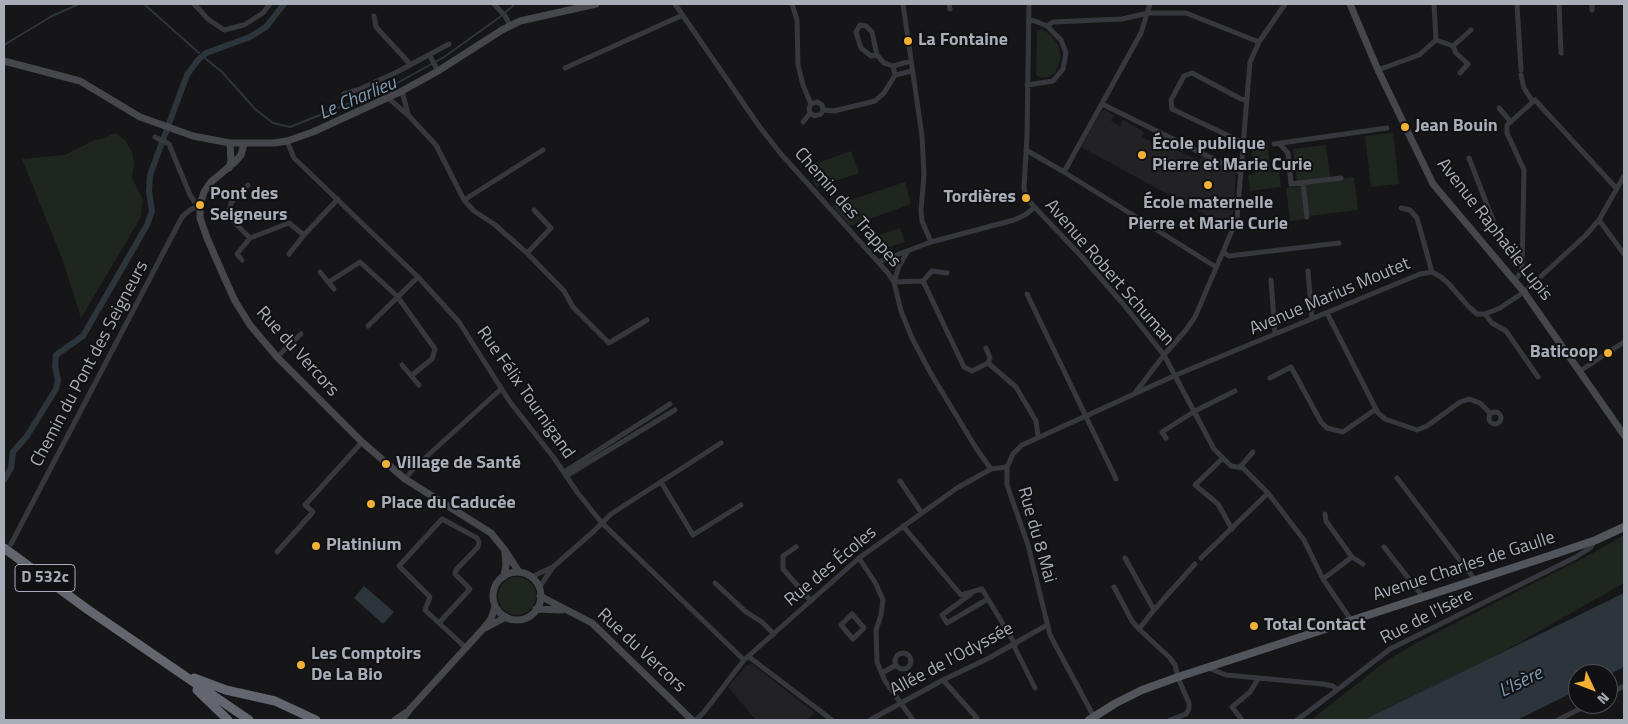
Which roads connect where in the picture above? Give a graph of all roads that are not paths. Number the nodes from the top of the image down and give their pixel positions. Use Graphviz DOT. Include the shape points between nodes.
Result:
graph roads {
  1 [pos="194,4"];
  2 [pos="270,4"];
  3 [pos="494,4"];
  4 [pos="591,4"];
  5 [pos="675,4"];
  6 [pos="792,4"];
  7 [pos="903,4"];
  8 [pos="1029,4"];
  9 [pos="1150,4"];
  10 [pos="1285,4"];
  11 [pos="1350,4"];
  12 [pos="1434,4"];
  13 [pos="1517,4"];
  14 [pos="1559,4"];
  15 [pos="1148,14"];
  16 [pos="683,15"];
  17 [pos="374,16"];
  18 [pos="1029,20"];
  19 [pos="510,25"];
  20 [pos="1047,26"];
  21 [pos="1471,30"];
  22 [pos="1436,40"];
  23 [pos="1259,42"];
  24 [pos="449,44"];
  25 [pos="1452,46"];
  26 [pos="1561,53"];
  27 [pos="877,56"];
  28 [pos="911,61"];
  29 [pos="434,63"];
  30 [pos="5,64"];
  31 [pos="410,64"];
  32 [pos="893,66"];
  33 [pos="565,68"];
  34 [pos="1378,70"];
  35 [pos="912,71"];
  36 [pos="1460,73"];
  37 [pos="895,75"];
  38 [pos="1027,85"];
  39 [pos="402,92"];
  40 [pos="344,94"];
  41 [pos="388,98"];
  42 [pos="1246,100"];
  43 [pos="1533,102"];
  44 [pos="810,104"];
  45 [pos="1102,104"];
  46 [pos="1499,108"];
  47 [pos="823,110"];
  48 [pos="810,113"];
  49 [pos="408,115"];
  50 [pos="803,122"];
  51 [pos="1511,122"];
  52 [pos="1388,128"];
  53 [pos="154,137"];
  54 [pos="286,141"];
  55 [pos="230,143"];
  56 [pos="1244,143"];
  57 [pos="244,144"];
  58 [pos="543,150"];
  59 [pos="1026,150"];
  60 [pos="1469,158"];
  61 [pos="228,168"];
  62 [pos="1064,172"];
  63 [pos="1240,172"];
  64 [pos="1624,176"];
  65 [pos="1341,178"];
  66 [pos="1304,182"];
  67 [pos="248,185"];
  68 [pos="1617,189"];
  69 [pos="338,199"];
  70 [pos="464,200"];
  71 [pos="200,205"];
  72 [pos="1034,208"];
  73 [pos="1401,208"];
  74 [pos="534,210"];
  75 [pos="1307,217"];
  76 [pos="1599,220"];
  77 [pos="304,235"];
  78 [pos="250,238"];
  79 [pos="931,242"];
  80 [pos="1339,243"];
  81 [pos="908,251"];
  82 [pos="1223,252"];
  83 [pos="527,253"];
  84 [pos="289,254"];
  85 [pos="1624,254"];
  86 [pos="242,260"];
  87 [pos="878,262"];
  88 [pos="1522,264"];
  89 [pos="1216,267"];
  90 [pos="1308,271"];
  91 [pos="320,272"];
  92 [pos="1432,272"];
  93 [pos="947,273"];
  94 [pos="418,277"];
  95 [pos="1271,280"];
  96 [pos="923,281"];
  97 [pos="1514,281"];
  98 [pos="329,282"];
  99 [pos="894,282"];
  100 [pos="334,289"];
  101 [pos="1524,292"];
  102 [pos="1027,294"];
  103 [pos="397,296"];
  104 [pos="1327,313"];
  105 [pos="1485,314"];
  106 [pos="1312,319"];
  107 [pos="648,320"];
  108 [pos="368,326"];
  109 [pos="300,334"];
  110 [pos="1276,334"];
  111 [pos="1624,342"];
  112 [pos="986,348"];
  113 [pos="1164,355"];
  114 [pos="277,357"];
  115 [pos="988,362"];
  116 [pos="402,365"];
  117 [pos="1580,371"];
  118 [pos="1176,375"];
  119 [pos="411,376"];
  120 [pos="1538,377"];
  121 [pos="1270,378"];
  122 [pos="419,385"];
  123 [pos="501,388"];
  124 [pos="1235,391"];
  125 [pos="1133,395"];
  126 [pos="670,404"];
  127 [pos="1376,409"];
  128 [pos="674,410"];
  129 [pos="1195,411"];
  130 [pos="1490,413"];
  131 [pos="1085,416"];
  132 [pos="1624,435"];
  133 [pos="1038,436"];
  134 [pos="1166,438"];
  135 [pos="362,442"];
  136 [pos="721,443"];
  137 [pos="1253,452"];
  138 [pos="1223,458"];
  139 [pos="1007,466"];
  140 [pos="1240,467"];
  141 [pos="991,468"];
  142 [pos="565,474"];
  143 [pos="1397,478"];
  144 [pos="405,479"];
  145 [pos="1116,479"];
  146 [pos="900,481"];
  147 [pos="661,482"];
  148 [pos="1268,493"];
  149 [pos="741,505"];
  150 [pos="922,512"];
  151 [pos="1326,514"];
  152 [pos="467,516"];
  153 [pos="602,522"];
  154 [pos="902,526"];
  155 [pos="1624,527"];
  156 [pos="460,528"];
  157 [pos="1232,529"];
  158 [pos="1596,540"];
  159 [pos="7,546"];
  160 [pos="796,547"];
  161 [pos="1384,547"];
  162 [pos="504,548"];
  163 [pos="277,552"];
  164 [pos="1352,557"];
  165 [pos="859,558"];
  166 [pos="1124,558"];
  167 [pos="1200,558"];
  168 [pos="1195,564"];
  169 [pos="1363,564"];
  170 [pos="553,567"];
  171 [pos="519,572"];
  172 [pos="504,576"];
  173 [pos="531,577"];
  174 [pos="1323,579"];
  175 [pos="1475,580"];
  176 [pos="715,583"];
  177 [pos="539,588"];
  178 [pos="1114,588"];
  179 [pos="975,591"];
  180 [pos="540,596"];
  181 [pos="1423,597"];
  182 [pos="988,599"];
  183 [pos="810,601"];
  184 [pos="496,607"];
  185 [pos="536,610"];
  186 [pos="565,610"];
  187 [pos="1154,610"];
  188 [pos="506,617"];
  189 [pos="1351,620"];
  190 [pos="440,623"];
  191 [pos="1046,625"];
  192 [pos="864,628"];
  193 [pos="483,629"];
  194 [pos="1139,629"];
  195 [pos="876,630"];
  196 [pos="774,634"];
  197 [pos="1015,644"];
  198 [pos="466,648"];
  199 [pos="746,658"];
  200 [pos="166,664"];
  201 [pos="896,665"];
  202 [pos="1210,666"];
  203 [pos="882,673"];
  204 [pos="1178,677"];
  205 [pos="1258,679"];
  206 [pos="943,680"];
  207 [pos="1035,688"];
  208 [pos="1337,690"];
  209 [pos="899,703"];
  210 [pos="410,709"];
  211 [pos="1570,714"];
  212 [pos="1091,719"];
  213 [pos="228,720"];
  214 [pos="249,720"];
  215 [pos="316,720"];
  216 [pos="395,720"];
  217 [pos="402,720"];
  218 [pos="694,720"];
  219 [pos="832,720"];
  220 [pos="870,720"];
  221 [pos="913,720"];
  222 [pos="974,720"];
  223 [pos="1170,720"];
  224 [pos="1242,720"];
  225 [pos="1297,720"];
  226 [pos="1558,720"];
  1 -- 2 [label="street" via="224,30 244,25 263,13"];
  3 -- 19 [label="street"];
  4 -- 19 [label="street"];
  5 -- 16 [label="street, Chemin des Trappes"];
  6 -- 44 [label="street" via="797,20 798,65"];
  7 -- 28 [label="street"];
  8 -- 18 [label="street"];
  9 -- 15 [label="street"];
  10 -- 23 [label="street"];
  11 -- 34 [label="street, Avenue Raphaële Lupis"];
  12 -- 22 [label="street"];
  13 -- 43 [label="street" via="1521,73 1524,88"];
  14 -- 26 [label="street"];
  15 -- 20 [label="street" via="1122,19 1053,22"];
  15 -- 23 [label="street" via="1186,13"];
  15 -- 45 [label="street"];
  16 -- 33 [label="street"];
  16 -- 87 [label="street, Chemin des Trappes" via="781,154"];
  17 -- 31 [label="street" via="376,27"];
  18 -- 20 [label="street"];
  18 -- 38 [label="street"];
  19 -- 29 [label="street"];
  20 -- 38 [label="street" via="1061,40 1066,53 1063,69 1053,81"];
  21 -- 25 [label="street"];
  22 -- 25 [label="street"];
  22 -- 34 [label="street" via="1419,55"];
  23 -- 42 [label="street" via="1250,62"];
  24 -- 29 [label="street"];
  25 -- 36 [label="street" via="1468,64"];
  27 -- 27 [label="street" via="872,32 860,25 856,32 861,48"];
  27 -- 32 [label="street"];
  28 -- 32 [label="street"];
  28 -- 35 [label="street"];
  29 -- 31 [label="street"];
  29 -- 39 [label="street"];
  30 -- 55 [label="street" via="68,77 140,117 193,136"];
  31 -- 40 [label="street"];
  32 -- 37 [label="street"];
  34 -- 97 [label="street, Avenue Raphaële Lupis" via="1433,184"];
  35 -- 37 [label="street"];
  35 -- 79 [label="street" via="922,136 924,175 920,210"];
  37 -- 47 [label="street" via="875,101 834,111"];
  38 -- 59 [label="street"];
  39 -- 41 [label="street"];
  39 -- 49 [label="street"];
  41 -- 49 [label="street"];
  41 -- 54 [label="street"];
  42 -- 56 [label="street"];
  42 -- 56 [label="street" via="1192,73 1184,76 1171,100 1172,109"];
  43 -- 51 [label="street"];
  43 -- 68 [label="street" via="1535,100"];
  44 -- 47 [label="street" via="817,102"];
  44 -- 48 [label="street"];
  45 -- 62 [label="street"];
  45 -- 63 [label="street"];
  46 -- 51 [label="street"];
  47 -- 48 [label="street" via="815,116"];
  48 -- 50 [label="street"];
  49 -- 70 [label="street" via="436,146"];
  51 -- 88 [label="street" via="1507,125 1507,132 1524,170"];
  52 -- 66 [label="street" via="1277,144 1288,153 1291,184"];
  53 -- 71 [label="street" via="169,144 190,195"];
  54 -- 57 [label="street"];
  54 -- 69 [label="street, Rue Félix Tournigand" via="294,158"];
  55 -- 57 [label="street"];
  55 -- 61 [label="street"];
  56 -- 63 [label="street"];
  57 -- 61 [label="street" via="241,155"];
  58 -- 70 [label="street"];
  59 -- 62 [label="street"];
  59 -- 72 [label="street, Avenue Robert Schuman" via="1024,188 1026,198"];
  60 -- 88 [label="street" via="1494,223"];
  61 -- 71 [label="street" via="207,187"];
  62 -- 89 [label="street"];
  63 -- 82 [label="street" via="1237,219"];
  64 -- 68 [label="street"];
  65 -- 66 [label="street"];
  66 -- 75 [label="street"];
  67 -- 78 [label="street" via="231,203 229,212"];
  68 -- 76 [label="street"];
  69 -- 77 [label="street"];
  69 -- 94 [label="street, Rue Félix Tournigand"];
  70 -- 83 [label="street"];
  71 -- 114 [label="street, Rue du Vercors" via="204,231 235,301"];
  71 -- 159 [label="street, Chemin du Pont des Seigneurs" via="182,217"];
  72 -- 79 [label="street" via="1014,220"];
  72 -- 113 [label="street, Avenue Robert Schuman" via="1082,257"];
  73 -- 92 [label="street" via="1410,210 1417,218"];
  74 -- 83 [label="street" via="551,228"];
  76 -- 85 [label="street"];
  76 -- 101 [label="street"];
  77 -- 78 [label="street" via="289,224"];
  77 -- 84 [label="street"];
  78 -- 86 [label="street" via="237,254"];
  79 -- 81 [label="street"];
  80 -- 82 [label="street" via="1229,256"];
  81 -- 87 [label="street"];
  81 -- 99 [label="street" via="898,266"];
  82 -- 89 [label="street"];
  83 -- 107 [label="street" via="609,343"];
  87 -- 99 [label="street, Chemin des Trappes"];
  88 -- 97 [label="street" via="1522,271"];
  89 -- 113 [label="street" via="1195,317"];
  90 -- 106 [label="street"];
  91 -- 98 [label="street"];
  92 -- 104 [label="street, Avenue Marius Moutet" via="1420,274"];
  92 -- 105 [label="street, Avenue Marius Moutet" via="1448,283 1474,312"];
  93 -- 96 [label="street" via="932,270"];
  94 -- 103 [label="street"];
  94 -- 123 [label="street, Rue Félix Tournigand" via="459,322"];
  95 -- 110 [label="street"];
  96 -- 99 [label="street"];
  96 -- 115 [label="street" via="964,367 972,371"];
  97 -- 101 [label="street, Avenue Raphaële Lupis"];
  98 -- 100 [label="street"];
  98 -- 103 [label="street" via="360,262"];
  99 -- 141 [label="street, Chemin des Trappes" via="912,338"];
  101 -- 105 [label="street"];
  101 -- 117 [label="street, Avenue Raphaële Lupis"];
  102 -- 131 [label="street"];
  103 -- 108 [label="street"];
  103 -- 119 [label="street" via="434,349 432,359"];
  104 -- 106 [label="street, Avenue Marius Moutet"];
  104 -- 127 [label="street"];
  105 -- 120 [label="street, Avenue Marius Moutet" via="1492,323 1506,331"];
  106 -- 110 [label="street, Avenue Marius Moutet"];
  109 -- 114 [label="street"];
  110 -- 118 [label="street, Avenue Marius Moutet"];
  111 -- 117 [label="street"];
  112 -- 115 [label="street" via="990,358"];
  113 -- 118 [label="street, Avenue Robert Schuman"];
  113 -- 125 [label="street"];
  114 -- 135 [label="street, Rue du Vercors"];
  115 -- 133 [label="street" via="1016,386 1036,420"];
  116 -- 119 [label="street"];
  117 -- 132 [label="street, Avenue Raphaële Lupis"];
  118 -- 125 [label="street, Avenue Marius Moutet"];
  118 -- 129 [label="street, Avenue Robert Schuman"];
  119 -- 122 [label="street"];
  121 -- 127 [label="street" via="1291,367 1327,428 1343,432"];
  123 -- 142 [label="street, Rue Félix Tournigand"];
  123 -- 144 [label="street"];
  124 -- 129 [label="street"];
  125 -- 131 [label="street, Rue du 8 Mai"];
  126 -- 142 [label="street"];
  127 -- 130 [label="street" via="1385,419 1417,430 1469,399 1480,403"];
  128 -- 142 [label="street"];
  129 -- 134 [label="street" via="1162,432"];
  129 -- 138 [label="street, Avenue Robert Schuman" via="1214,448"];
  131 -- 133 [label="street, Rue du 8 Mai"];
  131 -- 145 [label="street"];
  133 -- 139 [label="street, Rue du 8 Mai" via="1022,445"];
  135 -- 144 [label="street, Rue du Vercors"];
  135 -- 163 [label="street" via="305,505 313,512"];
  136 -- 147 [label="street"];
  137 -- 140 [label="street"];
  138 -- 140 [label="street" via="1231,466"];
  138 -- 157 [label="street" via="1195,485 1218,504"];
  139 -- 141 [label="street, Rue des Écoles"];
  139 -- 191 [label="street, Rue du 8 Mai" via="1007,485 1028,546"];
  140 -- 148 [label="street"];
  141 -- 150 [label="street, Rue des Écoles"];
  142 -- 153 [label="street, Rue Félix Tournigand"];
  143 -- 175 [label="street"];
  144 -- 152 [label="street, Rue du Vercors"];
  146 -- 150 [label="street"];
  147 -- 149 [label="street" via="693,535"];
  147 -- 153 [label="street"];
  148 -- 157 [label="street"];
  148 -- 174 [label="street" via="1304,540"];
  150 -- 154 [label="street, Rue des Écoles"];
  151 -- 164 [label="street" via="1326,521"];
  152 -- 156 [label="street"];
  152 -- 162 [label="street, Rue du Vercors" via="492,533"];
  153 -- 170 [label="street"];
  153 -- 199 [label="street, Rue Félix Tournigand"];
  154 -- 165 [label="street, Rue des Écoles"];
  154 -- 179 [label="street" via="961,595"];
  155 -- 158 [label="main road, Avenue Charles de Gaulle"];
  156 -- 190 [label="street" via="479,542 455,574 470,589"];
  156 -- 190 [label="street" via="442,519 399,566 430,597 425,610"];
  157 -- 167 [label="street"];
  158 -- 175 [label="main road, Avenue Charles de Gaulle"];
  158 -- 208 [label="street, Rue de l'Isère" via="1576,557 1390,649"];
  159 -- 200 [label="highway, D 532c"];
  160 -- 183 [label="street" via="783,556 783,570"];
  161 -- 181 [label="street"];
  162 -- 171 [label="street, Rue du Vercors"];
  162 -- 172 [label="street"];
  164 -- 169 [label="street"];
  164 -- 174 [label="street"];
  165 -- 183 [label="street, Rue des Écoles"];
  165 -- 195 [label="street" via="883,600"];
  166 -- 187 [label="street"];
  168 -- 187 [label="street"];
  170 -- 173 [label="street"];
  170 -- 177 [label="street"];
  171 -- 172 [label="street"];
  171 -- 173 [label="street"];
  172 -- 184 [label="street" via="494,590"];
  173 -- 177 [label="street"];
  174 -- 189 [label="street"];
  175 -- 181 [label="main road, Avenue Charles de Gaulle"];
  176 -- 196 [label="street"];
  177 -- 180 [label="street"];
  178 -- 194 [label="street"];
  179 -- 182 [label="street" via="982,589"];
  179 -- 182 [label="street" via="942,615 947,623"];
  180 -- 185 [label="street"];
  180 -- 186 [label="street, Rue du Vercors"];
  181 -- 189 [label="main road, Avenue Charles de Gaulle"];
  182 -- 197 [label="street"];
  183 -- 196 [label="street, Rue des Écoles"];
  184 -- 188 [label="street"];
  184 -- 193 [label="street"];
  185 -- 186 [label="street, Rue du Vercors"];
  185 -- 188 [label="street" via="523,619"];
  186 -- 218 [label="street, Rue du Vercors" via="592,623"];
  187 -- 194 [label="street"];
  188 -- 193 [label="street"];
  189 -- 202 [label="main road, Avenue Charles de Gaulle"];
  190 -- 198 [label="street"];
  191 -- 197 [label="street, Allée de l'Odyssée"];
  191 -- 212 [label="street, Rue du 8 Mai"];
  192 -- 192 [label="street" via="852,614 841,625 853,639"];
  192 -- 195 [label="street"];
  193 -- 198 [label="street"];
  194 -- 204 [label="street" via="1170,658"];
  195 -- 203 [label="street" via="877,662"];
  196 -- 199 [label="street, Rue des Écoles"];
  197 -- 206 [label="street, Allée de l'Odyssée"];
  197 -- 207 [label="street"];
  198 -- 210 [label="street"];
  199 -- 218 [label="street, Rue des Écoles" via="704,712"];
  199 -- 219 [label="street, Rue Félix Tournigand"];
  200 -- 213 [label="highway"];
  200 -- 214 [label="highway, D 532c"];
  200 -- 215 [label="highway" via="208,684 275,701"];
  201 -- 203 [label="street"];
  202 -- 204 [label="main road, Avenue Charles de Gaulle"];
  202 -- 205 [label="street" via="1218,673"];
  203 -- 209 [label="street"];
  204 -- 212 [label="main road, Avenue Charles de Gaulle" via="1142,690"];
  204 -- 223 [label="street" via="1190,709"];
  205 -- 208 [label="street" via="1323,684"];
  205 -- 224 [label="street" via="1250,692 1232,707"];
  206 -- 209 [label="street, Allée de l'Odyssée"];
  206 -- 222 [label="street" via="977,718"];
  208 -- 225 [label="street, Rue de l'Isère"];
  209 -- 220 [label="street, Allée de l'Odyssée"];
  209 -- 221 [label="street"];
  210 -- 216 [label="street"];
  210 -- 217 [label="street"];
  211 -- 226 [label="street"];
}
